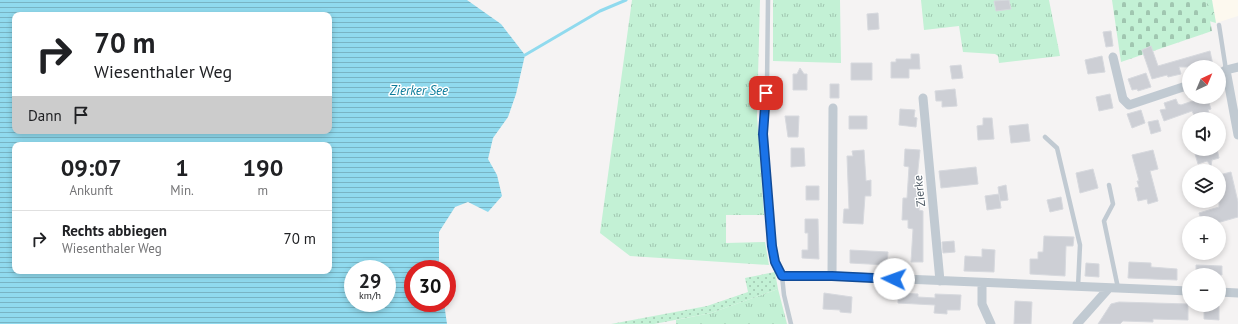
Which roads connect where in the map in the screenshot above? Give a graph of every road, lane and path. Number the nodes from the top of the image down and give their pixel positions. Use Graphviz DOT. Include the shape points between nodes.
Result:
graph roads {
  1 [pos="768,0"];
  2 [pos="1219,25"];
  3 [pos="1113,57"];
  4 [pos="1222,60"];
  5 [pos="1238,66"];
  6 [pos="1226,71"];
  7 [pos="1226,85"];
  8 [pos="1182,87"];
  9 [pos="923,98"];
  10 [pos="833,108"];
  11 [pos="1238,135"];
  12 [pos="1045,137"];
  13 [pos="1109,185"];
  14 [pos="782,276"];
  15 [pos="832,276"];
  16 [pos="940,281"];
  17 [pos="982,283"];
  18 [pos="1078,287"];
  19 [pos="1113,288"];
  20 [pos="1182,291"];
  21 [pos="1226,292"];
  22 [pos="1238,293"];
  23 [pos="791,324"];
  24 [pos="991,324"];
  25 [pos="1077,324"];
  1 -- 14 [label="lane" via="767,84 763,134 772,246 775,262"];
  2 -- 4 [label="lane"];
  3 -- 8 [label="street" via="1123,99 1129,105"];
  5 -- 6 [label="street"];
  7 -- 11 [label="street"];
  9 -- 16 [label="street, Zierke"];
  10 -- 15 [label="street"];
  12 -- 18 [label="lane" via="1057,148 1080,246"];
  13 -- 19 [label="lane" via="1113,204 1104,221"];
  14 -- 15 [label="street"];
  14 -- 23 [label="lane"];
  15 -- 16 [label="street"];
  16 -- 17 [label="street"];
  17 -- 18 [label="street"];
  17 -- 24 [label="street" via="982,304"];
  18 -- 19 [label="street"];
  19 -- 20 [label="street"];
  19 -- 25 [label="street"];
  21 -- 22 [label="street"];
}
